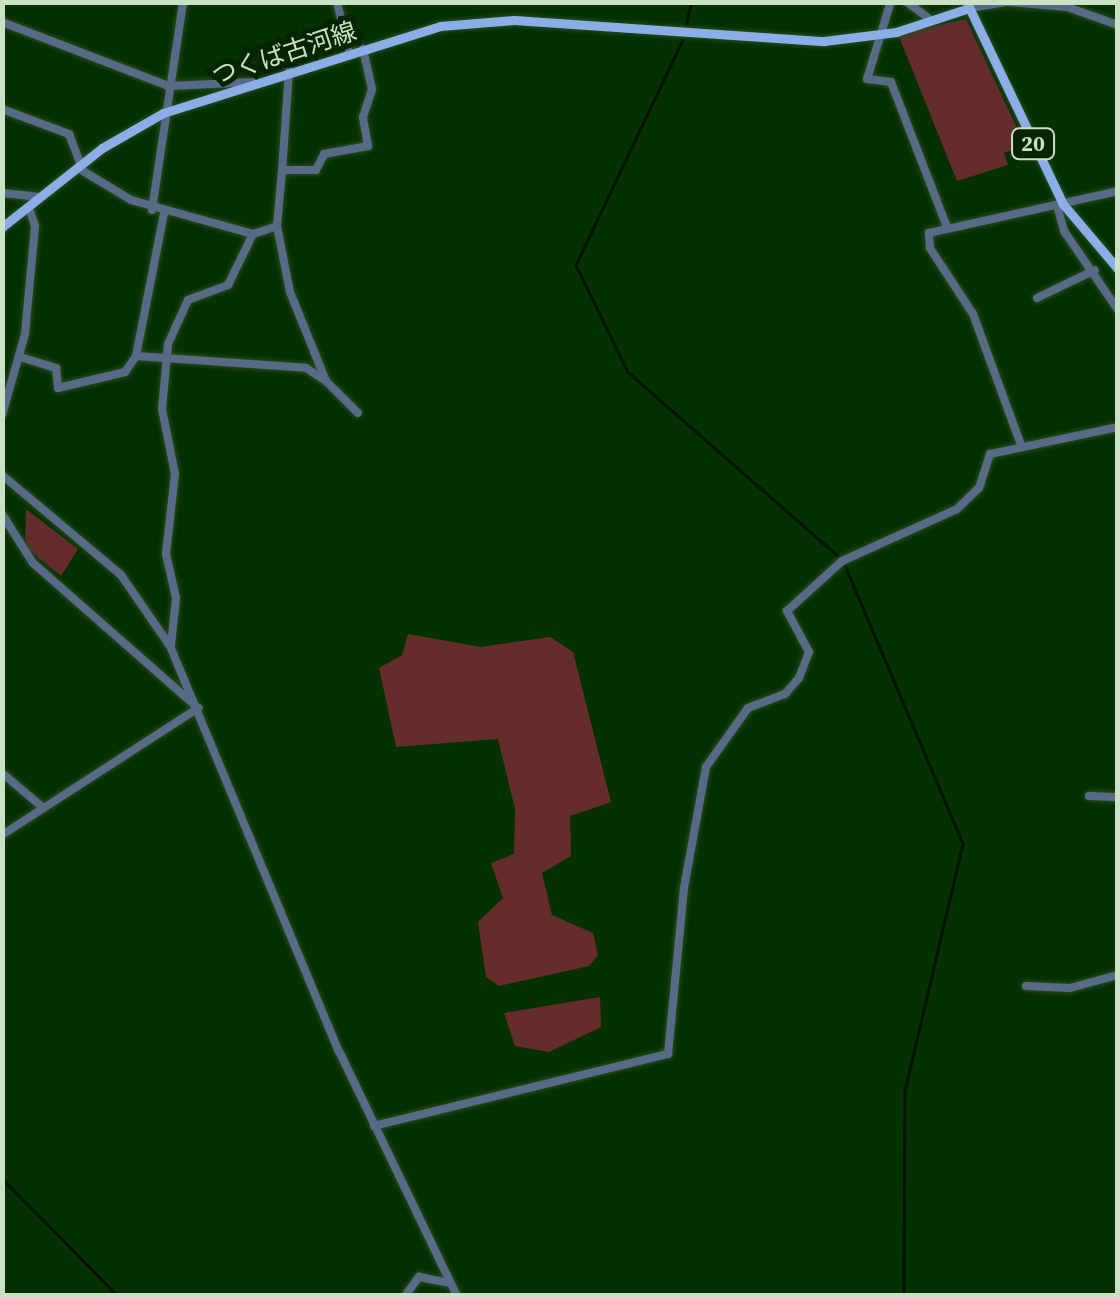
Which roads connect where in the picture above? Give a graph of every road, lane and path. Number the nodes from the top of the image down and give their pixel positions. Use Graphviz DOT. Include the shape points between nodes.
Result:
graph roads {
  1 [pos="183,2"];
  2 [pos="337,2"];
  3 [pos="907,2"];
  4 [pos="1009,2"];
  5 [pos="888,4"];
  6 [pos="968,5"];
  7 [pos="932,21"];
  8 [pos="2,22"];
  9 [pos="1118,25"];
  10 [pos="880,36"];
  11 [pos="363,48"];
  12 [pos="349,52"];
  13 [pos="289,71"];
  14 [pos="255,82"];
  15 [pos="169,86"];
  16 [pos="2,110"];
  17 [pos="163,112"];
  18 [pos="79,166"];
  19 [pos="282,170"];
  20 [pos="1118,192"];
  21 [pos="2,193"];
  22 [pos="42,197"];
  23 [pos="1060,205"];
  24 [pos="29,208"];
  25 [pos="152,210"];
  26 [pos="164,213"];
  27 [pos="277,226"];
  28 [pos="2,227"];
  29 [pos="947,227"];
  30 [pos="253,234"];
  31 [pos="1118,269"];
  32 [pos="1096,270"];
  33 [pos="1037,298"];
  34 [pos="1118,310"];
  35 [pos="136,356"];
  36 [pos="20,357"];
  37 [pos="165,358"];
  38 [pos="326,381"];
  39 [pos="358,413"];
  40 [pos="2,415"];
  41 [pos="1118,427"];
  42 [pos="1021,445"];
  43 [pos="4,481"];
  44 [pos="2,514"];
  45 [pos="170,646"];
  46 [pos="198,708"];
  47 [pos="2,773"];
  48 [pos="1089,796"];
  49 [pos="1118,796"];
  50 [pos="41,806"];
  51 [pos="2,835"];
  52 [pos="1118,975"];
  53 [pos="1026,986"];
  54 [pos="374,1126"];
  55 [pos="451,1283"];
  56 [pos="405,1296"];
  57 [pos="457,1296"];
  1 -- 15 [label="street"];
  2 -- 12 [label="street"];
  3 -- 7 [label="street"];
  4 -- 6 [label="street"];
  4 -- 9 [label="street" via="1066,7"];
  5 -- 10 [label="street"];
  6 -- 7 [label="main road, つくば古河線"];
  6 -- 23 [label="main road, 20"];
  7 -- 10 [label="main road, つくば古河線"];
  8 -- 15 [label="street"];
  10 -- 11 [label="main road, つくば古河線" via="788,40 514,20 440,26"];
  10 -- 29 [label="street" via="867,80 891,82"];
  11 -- 12 [label="main road, つくば古河線"];
  11 -- 19 [label="street" via="372,90 363,118 368,146 324,154 316,170"];
  12 -- 13 [label="main road, つくば古河線"];
  13 -- 14 [label="main road, つくば古河線"];
  13 -- 19 [label="street"];
  14 -- 15 [label="street"];
  14 -- 17 [label="main road, つくば古河線"];
  15 -- 17 [label="street"];
  16 -- 18 [label="street" via="69,134"];
  17 -- 18 [label="main road, つくば古河線"];
  17 -- 25 [label="street"];
  18 -- 22 [label="main road, つくば古河線"];
  18 -- 25 [label="street"];
  19 -- 27 [label="street"];
  20 -- 23 [label="street"];
  21 -- 22 [label="street"];
  22 -- 24 [label="main road, つくば古河線"];
  23 -- 29 [label="street"];
  23 -- 31 [label="main road, 20"];
  23 -- 32 [label="street" via="1064,231"];
  24 -- 28 [label="main road, つくば古河線"];
  24 -- 36 [label="street" via="34,249"];
  25 -- 26 [label="street"];
  26 -- 30 [label="street"];
  26 -- 35 [label="street"];
  27 -- 30 [label="street"];
  27 -- 38 [label="street" via="290,292"];
  29 -- 42 [label="street" via="929,234 930,248 973,314"];
  30 -- 37 [label="street" via="228,285 188,300"];
  32 -- 33 [label="street"];
  32 -- 34 [label="street"];
  35 -- 36 [label="street" via="126,372 67,388 58,388 56,368"];
  35 -- 37 [label="street"];
  36 -- 40 [label="street"];
  37 -- 38 [label="street" via="306,368"];
  37 -- 45 [label="street" via="162,410 175,474 166,554 176,598"];
  38 -- 39 [label="street"];
  41 -- 42 [label="street"];
  42 -- 54 [label="street" via="982,459 979,488 942,520 842,561 787,611 809,652 799,678 785,694 748,708 706,767 684,888 668,1054"];
  43 -- 45 [label="street" via="121,574"];
  44 -- 46 [label="street" via="33,562"];
  45 -- 46 [label="street"];
  46 -- 50 [label="street"];
  46 -- 54 [label="street" via="271,897"];
  47 -- 50 [label="street"];
  48 -- 49 [label="street"];
  50 -- 51 [label="street"];
  52 -- 53 [label="street" via="1070,988"];
  54 -- 55 [label="street"];
  55 -- 56 [label="street" via="419,1278"];
  55 -- 57 [label="street"];
}
